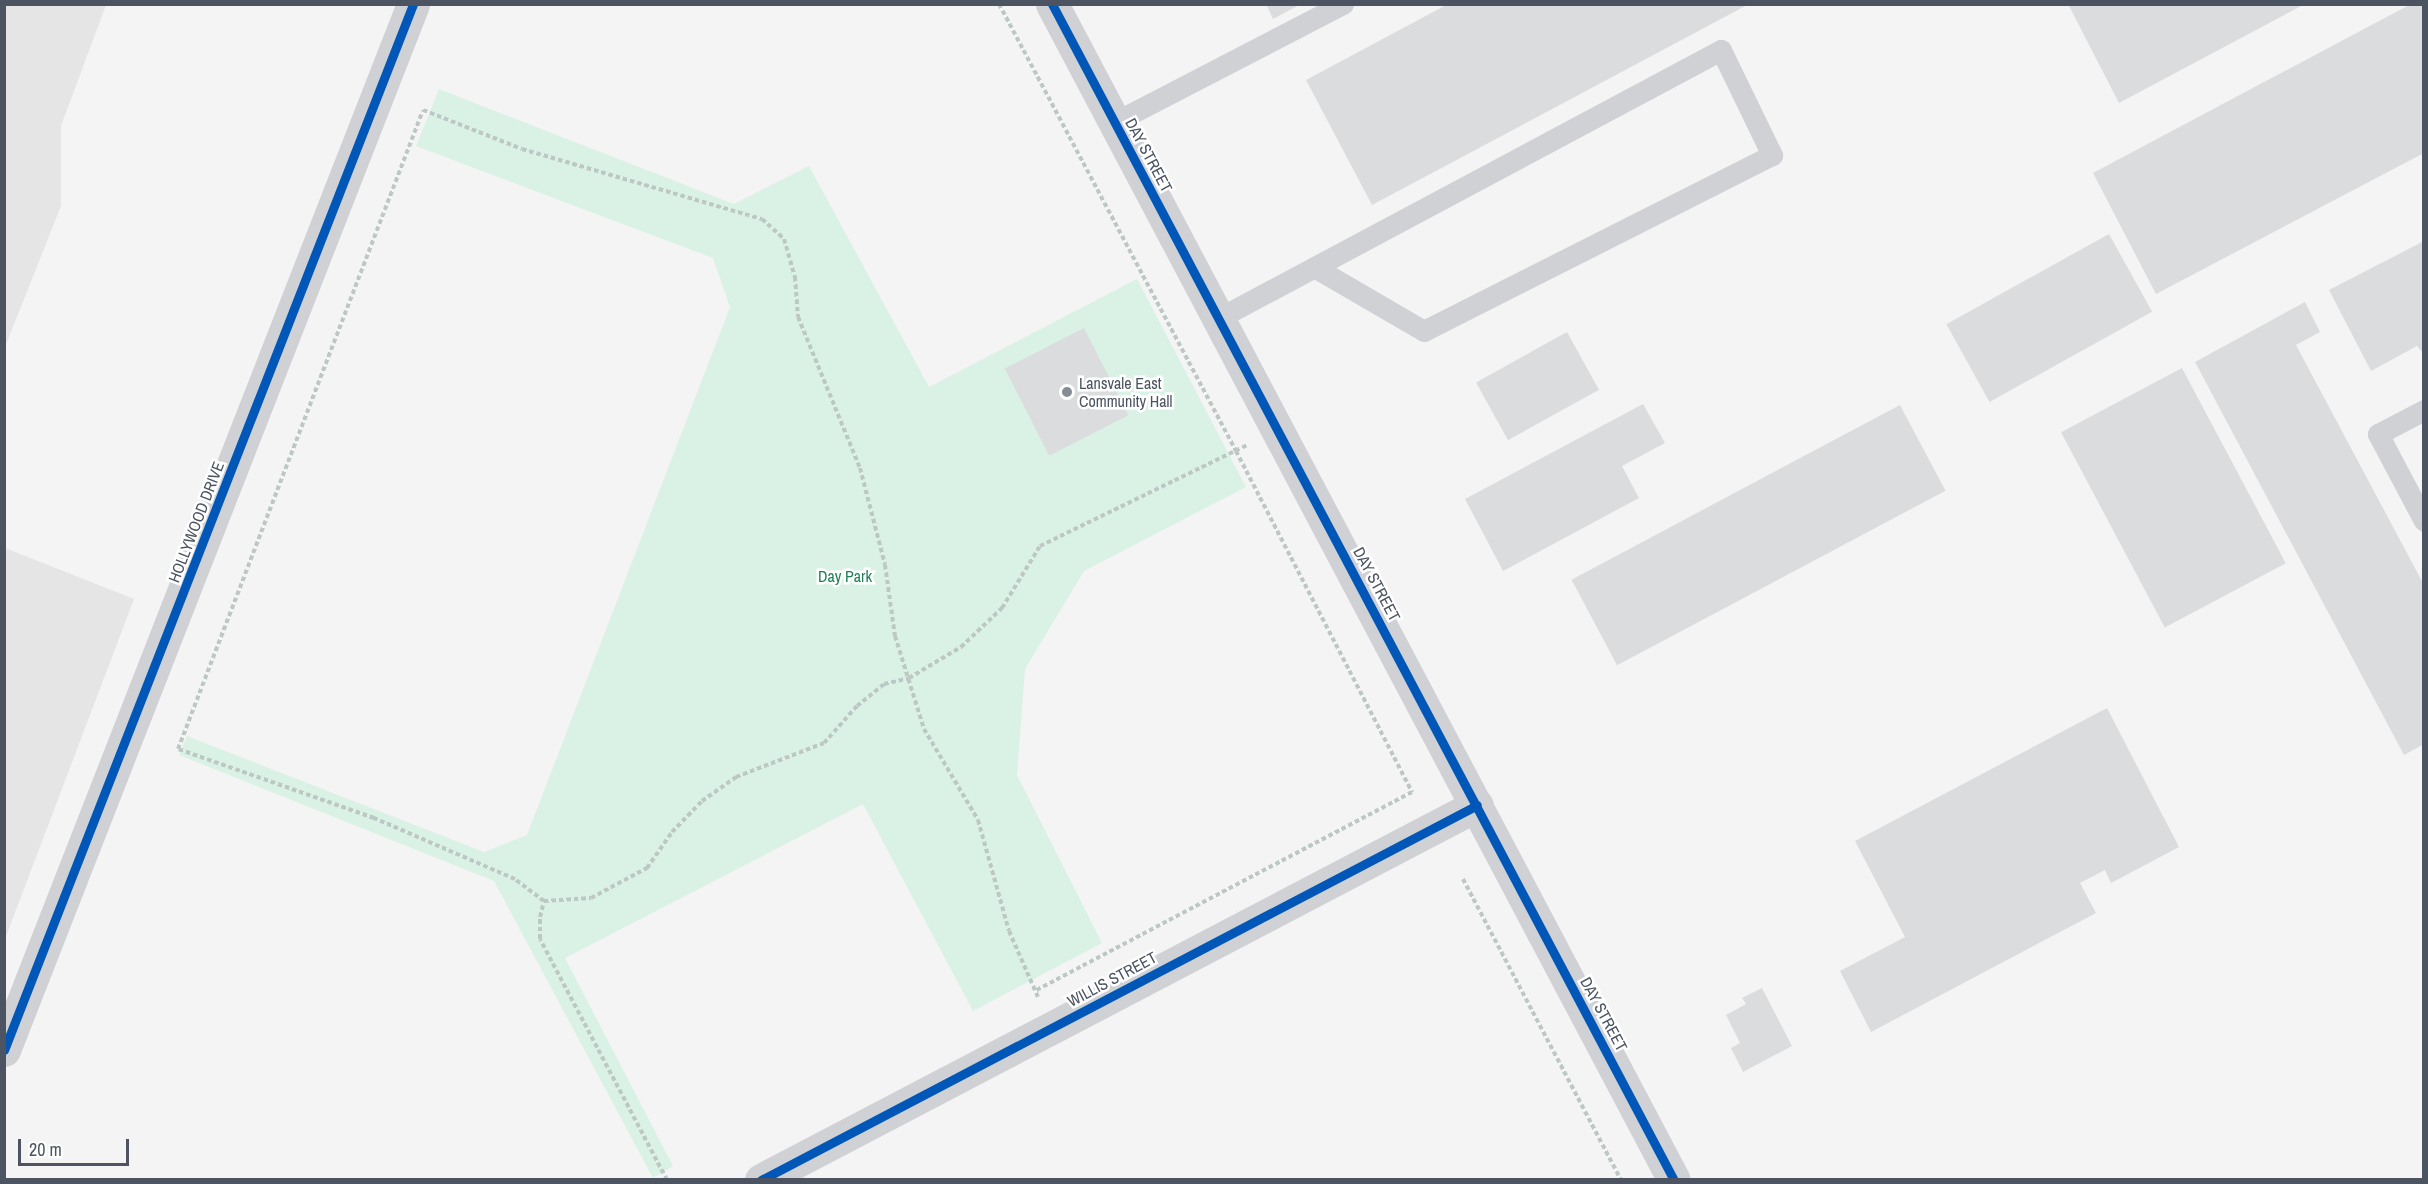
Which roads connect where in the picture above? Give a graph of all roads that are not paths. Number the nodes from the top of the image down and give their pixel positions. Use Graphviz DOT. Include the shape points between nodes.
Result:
graph roads {
  1 [pos="413,4"];
  2 [pos="1052,4"];
  3 [pos="1343,4"];
  4 [pos="1115,122"];
  5 [pos="1314,267"];
  6 [pos="1219,318"];
  7 [pos="2424,410"];
  8 [pos="2424,521"];
  9 [pos="1477,805"];
  10 [pos="4,1050"];
  11 [pos="761,1179"];
  12 [pos="1674,1179"];
  1 -- 10 [label="street, HOLLYWOOD DRIVE"];
  2 -- 4 [label="street, DAY STREET"];
  3 -- 4 [label="lane"];
  4 -- 6 [label="street, DAY STREET"];
  5 -- 5 [label="lane" via="1424,331 1772,155 1721,50"];
  5 -- 6 [label="lane"];
  6 -- 9 [label="street, DAY STREET"];
  7 -- 8 [label="lane" via="2378,434"];
  9 -- 11 [label="street, WILLIS STREET"];
  9 -- 12 [label="street, DAY STREET"];
}
